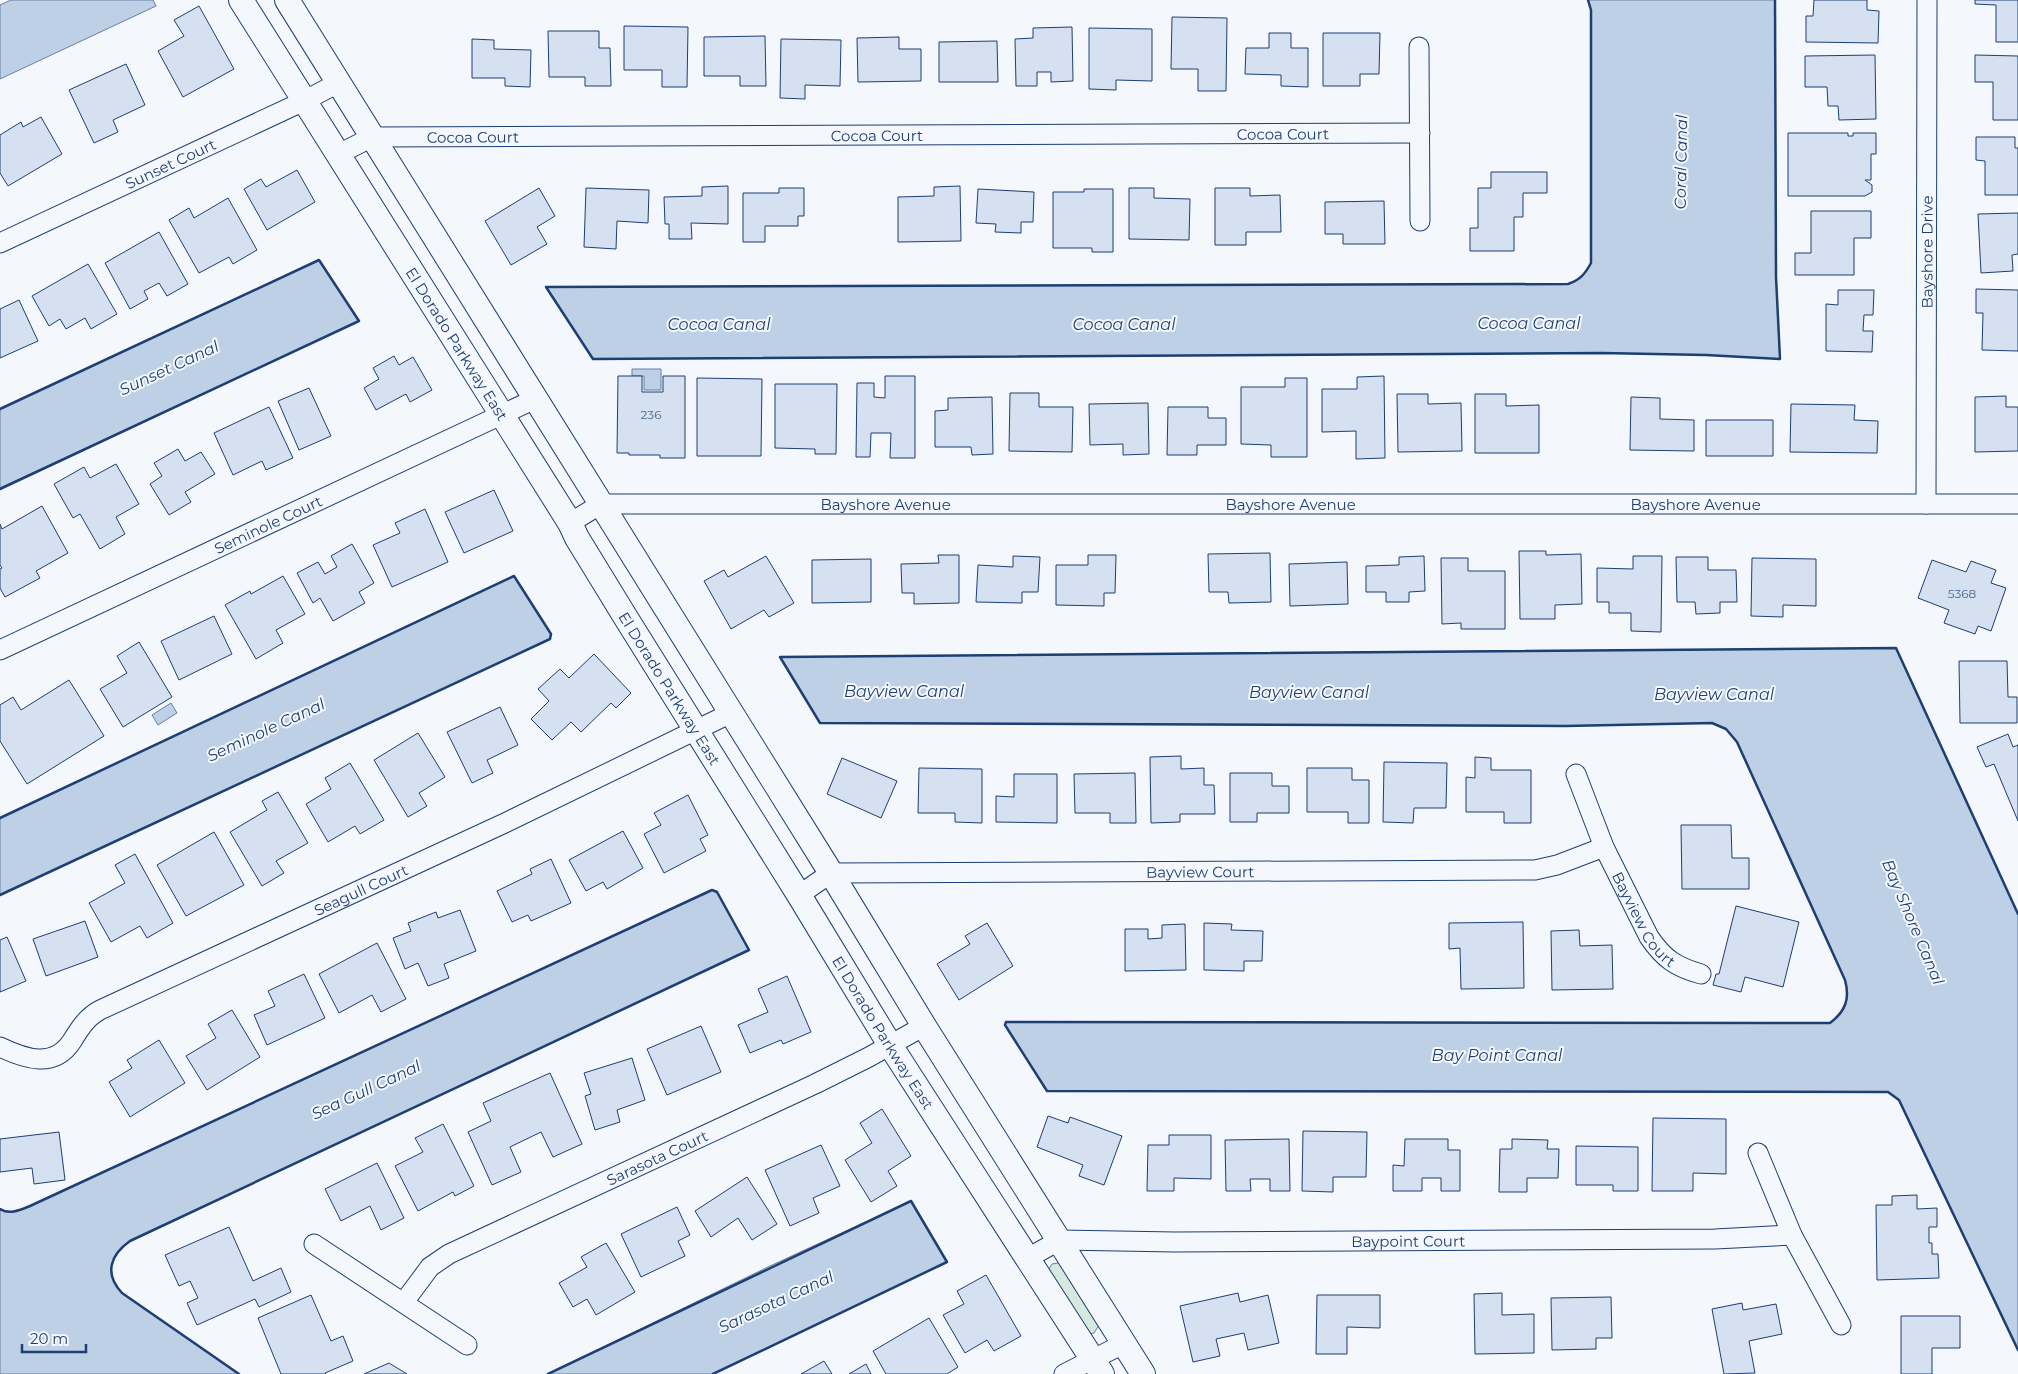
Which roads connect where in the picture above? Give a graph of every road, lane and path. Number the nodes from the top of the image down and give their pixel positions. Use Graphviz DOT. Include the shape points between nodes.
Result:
graph roads {
  1 [pos="241,0"];
  2 [pos="287,0"];
  3 [pos="1927,0"];
  4 [pos="1419,47"];
  5 [pos="338,83"];
  6 [pos="304,102"];
  7 [pos="1420,132"];
  8 [pos="372,137"];
  9 [pos="339,154"];
  10 [pos="1420,221"];
  11 [pos="0,243"];
  12 [pos="536,399"];
  13 [pos="502,416"];
  14 [pos="601,504"];
  15 [pos="1926,504"];
  16 [pos="2018,504"];
  17 [pos="570,523"];
  18 [pos="0,650"];
  19 [pos="731,713"];
  20 [pos="696,730"];
  21 [pos="1576,774"];
  22 [pos="1604,847"];
  23 [pos="831,873"];
  24 [pos="798,895"];
  25 [pos="1701,974"];
  26 [pos="924,1026"];
  27 [pos="890,1045"];
  28 [pos="0,1047"];
  29 [pos="1758,1153"];
  30 [pos="1792,1235"];
  31 [pos="1060,1240"];
  32 [pos="314,1244"];
  33 [pos="1028,1258"];
  34 [pos="404,1302"];
  35 [pos="1841,1325"];
  36 [pos="1125,1343"];
  37 [pos="467,1345"];
  38 [pos="1098,1367"];
  39 [pos="1064,1374"];
  40 [pos="1144,1374"];
  1 -- 6 [label="street, El Dorado Parkway East"];
  2 -- 5 [label="street"];
  3 -- 15 [label="street, Bayshore Drive"];
  4 -- 7 [label="street"];
  5 -- 6 [label="street, Sunset Court"];
  5 -- 8 [label="street"];
  6 -- 9 [label="street, El Dorado Parkway East"];
  6 -- 11 [label="street, Sunset Court"];
  7 -- 8 [label="street, Cocoa Court"];
  7 -- 10 [label="street"];
  8 -- 9 [label="street, Cocoa Court"];
  8 -- 12 [label="street"];
  9 -- 13 [label="street, El Dorado Parkway East"];
  12 -- 13 [label="street, Seminole Court"];
  12 -- 14 [label="street"];
  13 -- 17 [label="street, El Dorado Parkway East"];
  13 -- 18 [label="street, Seminole Court"];
  14 -- 15 [label="street, Bayshore Avenue"];
  14 -- 17 [label="street"];
  14 -- 19 [label="street"];
  15 -- 16 [label="street, Bayshore Avenue"];
  17 -- 20 [label="street, El Dorado Parkway East"];
  19 -- 20 [label="street, Seagull Court"];
  19 -- 23 [label="street"];
  20 -- 24 [label="street, El Dorado Parkway East"];
  20 -- 28 [label="street, Seagull Court" via="507,822 100,1010 87,1020 65,1051 56,1057 22,1056"];
  21 -- 22 [label="street, Bayview Court"];
  22 -- 23 [label="street, Bayview Court" via="1535,870"];
  22 -- 25 [label="street, Bayview Court" via="1649,938 1664,956 1680,968"];
  23 -- 24 [label="street"];
  23 -- 26 [label="street"];
  24 -- 27 [label="street, El Dorado Parkway East"];
  26 -- 27 [label="street, Sarasota Court"];
  26 -- 31 [label="street"];
  27 -- 33 [label="street, El Dorado Parkway East"];
  27 -- 34 [label="street, Sarasota Court" via="816,1084 449,1254 430,1267"];
  29 -- 30 [label="street"];
  30 -- 31 [label="street, Baypoint Court" via="1705,1239"];
  30 -- 35 [label="street"];
  31 -- 33 [label="street"];
  31 -- 36 [label="street"];
  32 -- 34 [label="street"];
  33 -- 38 [label="street, El Dorado Parkway East"];
  34 -- 37 [label="street"];
  36 -- 38 [label="street"];
  36 -- 40 [label="street"];
  38 -- 39 [label="street"];
}
